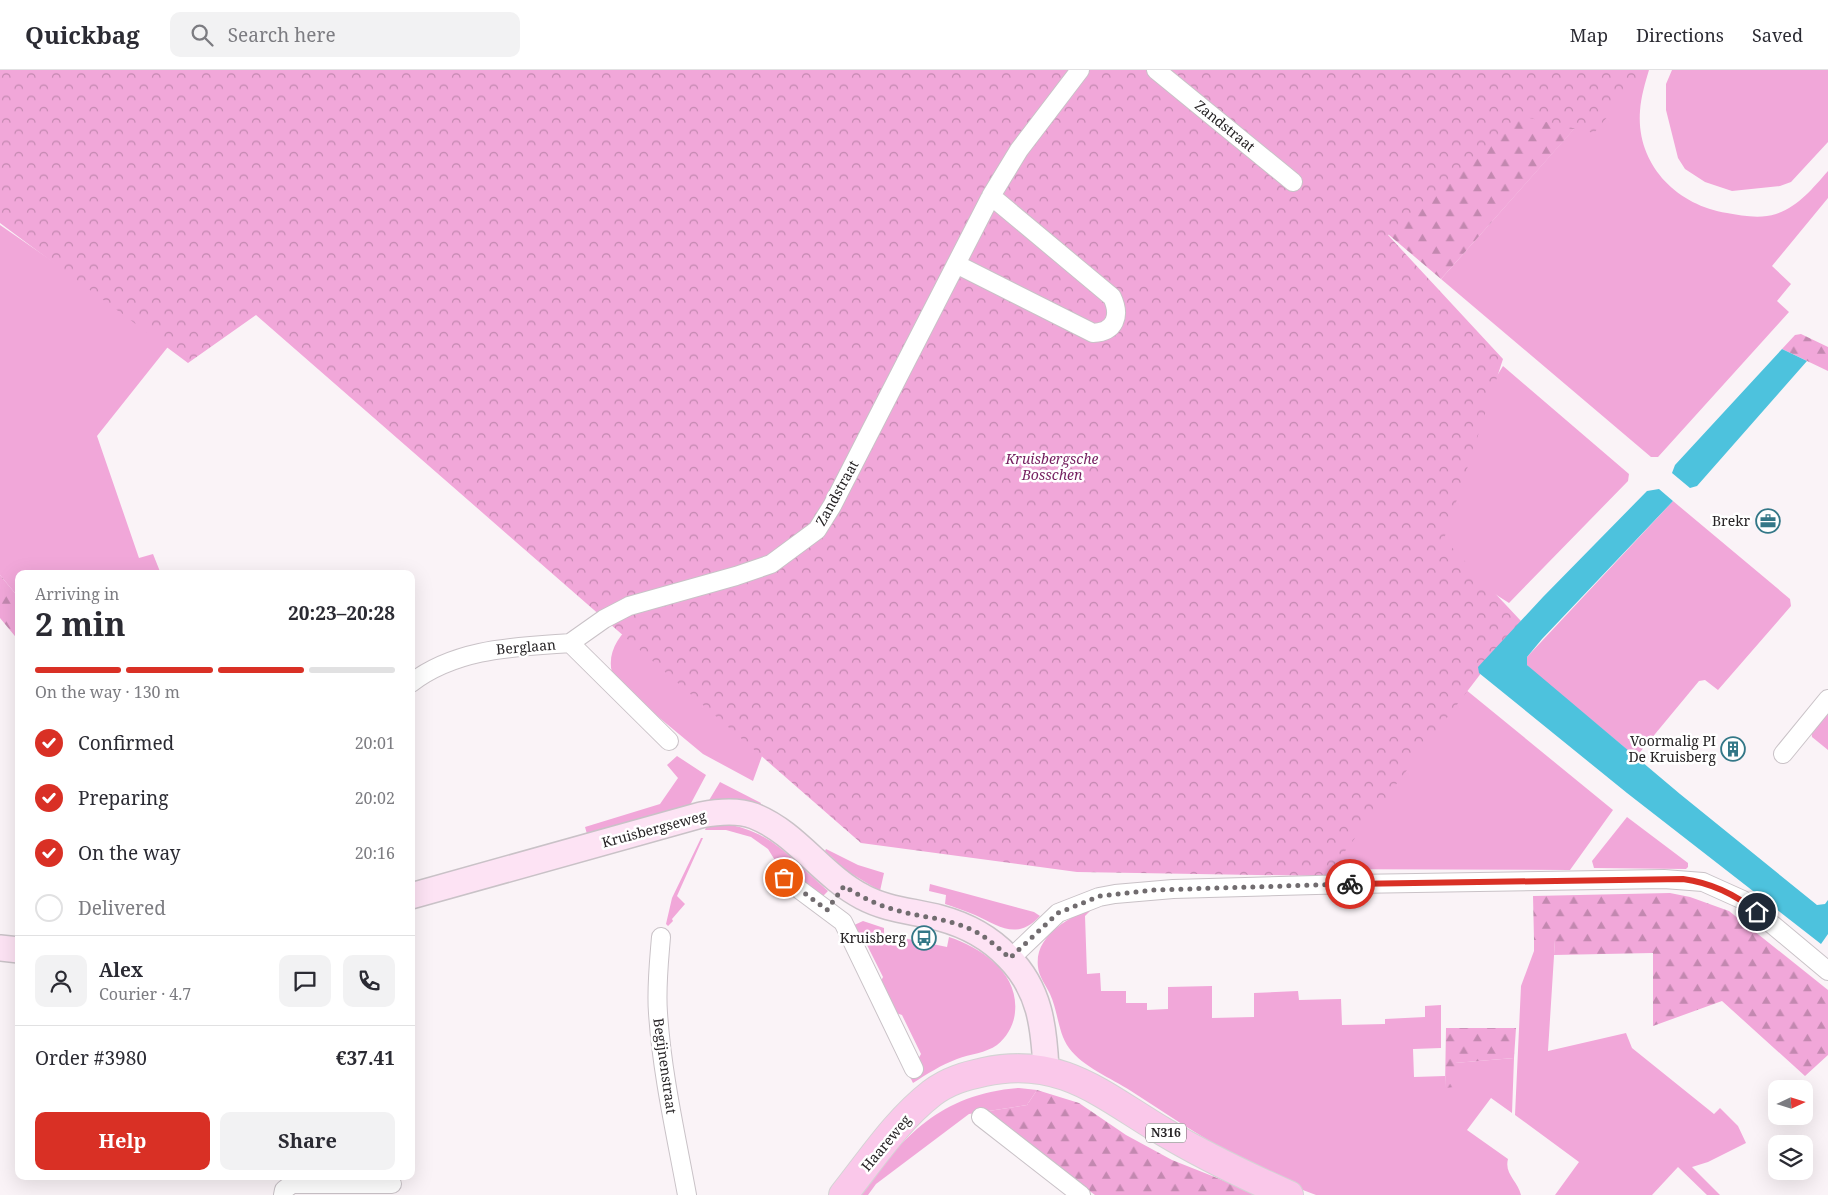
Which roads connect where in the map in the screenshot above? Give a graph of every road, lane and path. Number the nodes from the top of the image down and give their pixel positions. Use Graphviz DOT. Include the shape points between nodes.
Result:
graph roads {
  1 [pos="1080,70"];
  2 [pos="1156,70"];
  3 [pos="1293,182"];
  4 [pos="991,196"];
  5 [pos="956,264"];
  6 [pos="570,644"];
  7 [pos="415,681"];
  8 [pos="1828,699"];
  9 [pos="669,741"];
  10 [pos="1783,754"];
  11 [pos="784,878"];
  12 [pos="844,886"];
  13 [pos="415,895"];
  14 [pos="827,910"];
  15 [pos="661,937"];
  16 [pos="0,948"];
  17 [pos="15,950"];
  18 [pos="1010,958"];
  19 [pos="1828,971"];
  20 [pos="914,1069"];
  21 [pos="1046,1070"];
  22 [pos="980,1118"];
  23 [pos="392,1185"];
  24 [pos="283,1195"];
  25 [pos="687,1195"];
  26 [pos="843,1195"];
  27 [pos="1081,1195"];
  28 [pos="1289,1195"];
  1 -- 4 [label="street, Zandstraat" via="1019,150"];
  2 -- 3 [label="street, Zandstraat"];
  4 -- 5 [label="street, Zandstraat"];
  4 -- 5 [label="street" via="1112,298 1117,308 1116,317 1110,328 1093,333"];
  5 -- 6 [label="street, Zandstraat" via="832,506 816,530 770,564 629,606 604,619"];
  6 -- 7 [label="street, Berglaan" via="502,648 465,655"];
  6 -- 9 [label="street, Berglaan"];
  8 -- 10 [label="street"];
  11 -- 14 [label="street"];
  12 -- 13 [label="street, Kruisbergseweg" via="786,834 752,815 730,812 701,815"];
  12 -- 14 [label="street"];
  12 -- 18 [label="street, Kruisbergseweg" via="890,909 940,918 972,929"];
  14 -- 20 [label="street" via="843,922"];
  15 -- 25 [label="street, Begijnenstraat" via="658,1013"];
  16 -- 17 [label="street"];
  18 -- 19 [label="street" via="1058,913 1100,896 1115,894 1173,889 1664,878 1703,882 1743,900"];
  18 -- 21 [label="street, Kruisbergseweg" via="1038,1006 1044,1028"];
  21 -- 26 [label="main road, Haareweg / N316" via="1021,1067 995,1069 948,1083 895,1127"];
  21 -- 28 [label="main road, N316" via="1080,1080 1224,1165"];
  22 -- 27 [label="street"];
  23 -- 24 [label="street" via="292,1184"];
}
